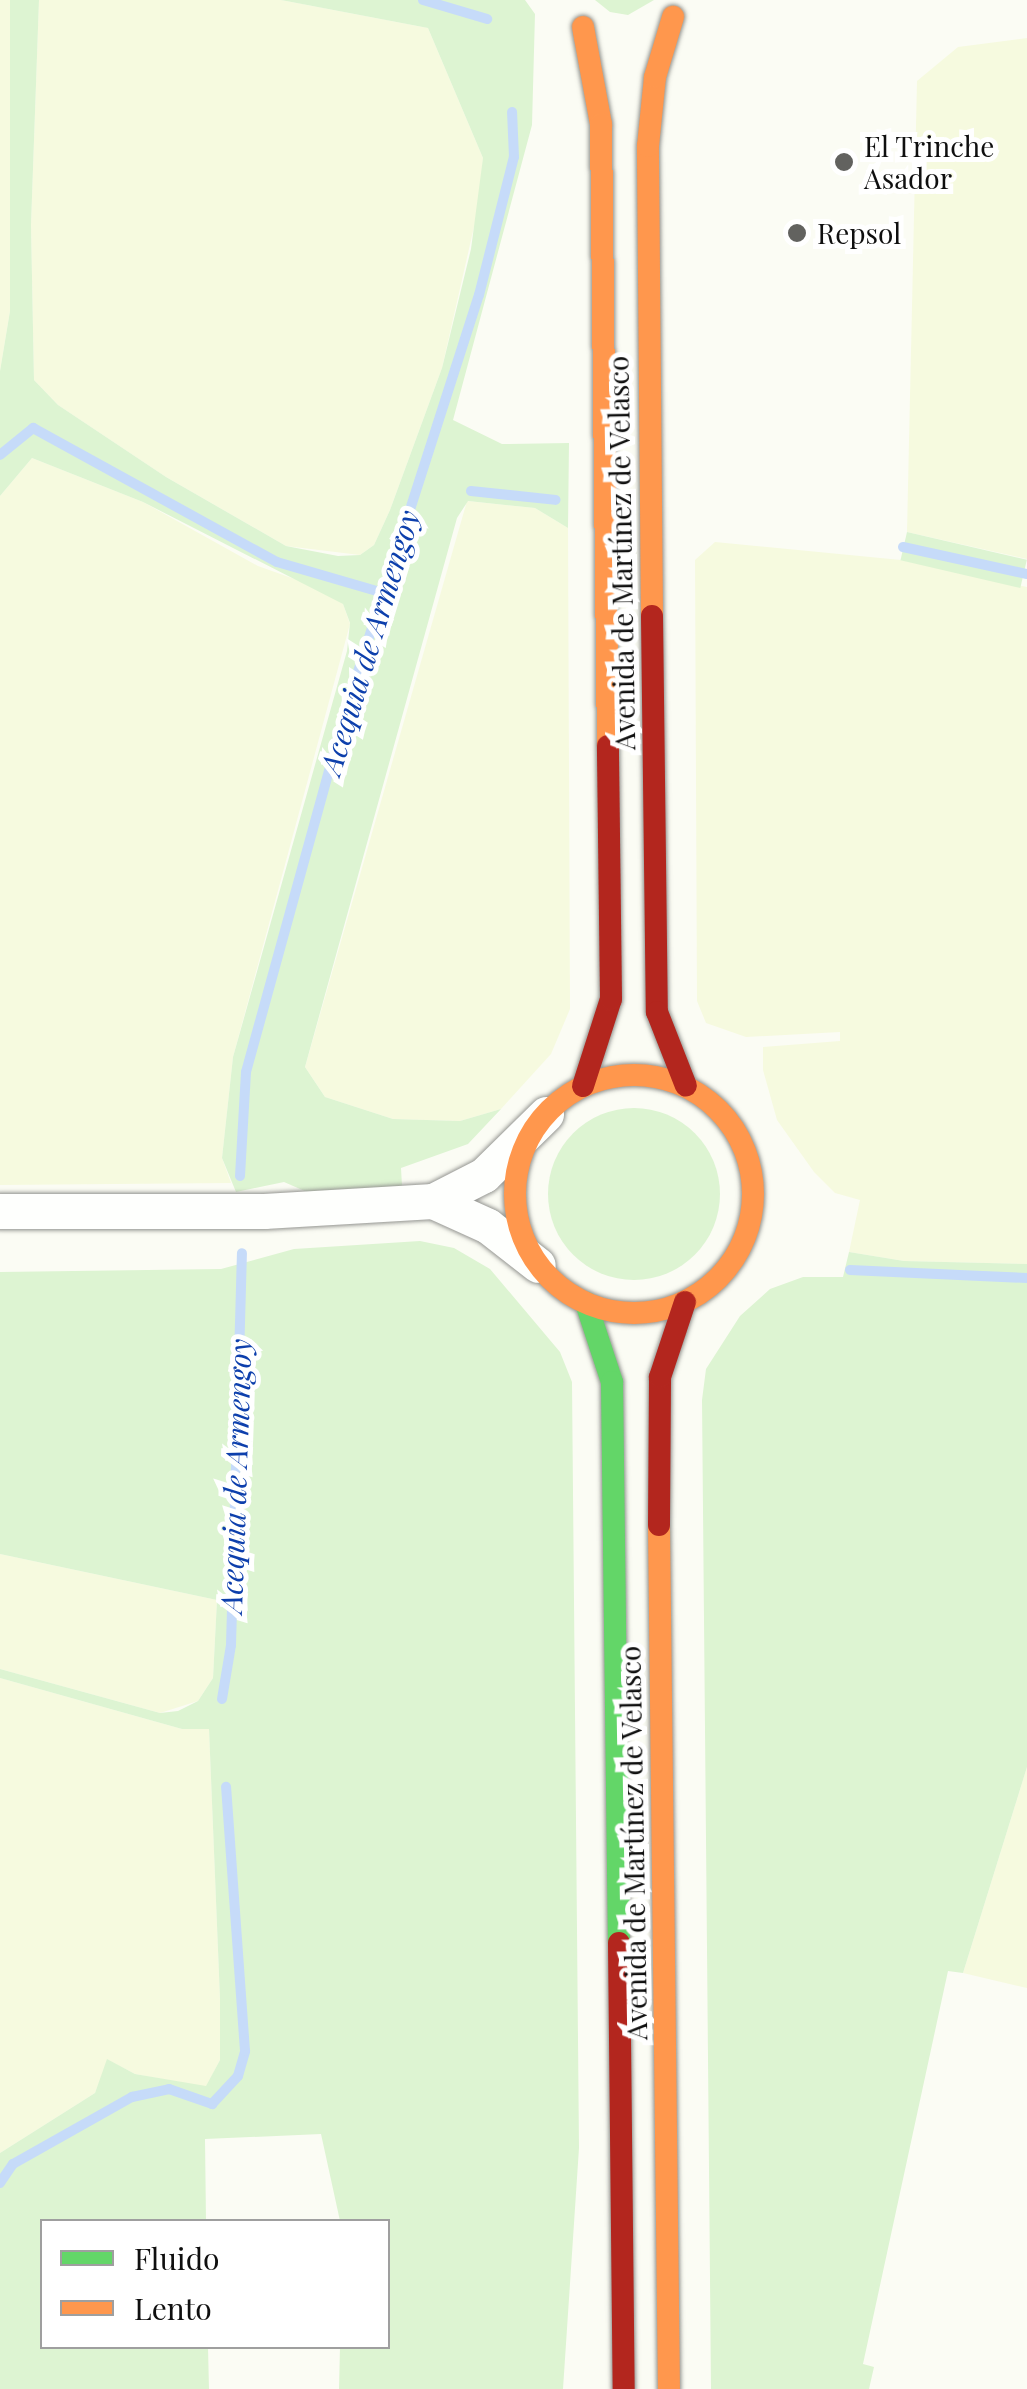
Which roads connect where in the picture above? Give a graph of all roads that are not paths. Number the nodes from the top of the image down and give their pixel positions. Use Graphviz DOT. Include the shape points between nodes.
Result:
graph roads {
  1 [pos="564,0"];
  2 [pos="678,8"];
  3 [pos="584,27"];
  4 [pos="646,37"];
  5 [pos="613,41"];
  6 [pos="584,1086"];
  7 [pos="686,1086"];
  8 [pos="546,1114"];
  9 [pos="433,1201"];
  10 [pos="0,1211"];
  11 [pos="538,1265"];
  12 [pos="685,1302"];
  13 [pos="586,1303"];
  14 [pos="624,2389"];
  15 [pos="668,2389"];
  1 -- 3 [label="highway"];
  2 -- 4 [label="highway"];
  2 -- 7 [label="highway, Avenida de Martínez de Velasco" via="655,76 648,146 655,967 666,1046"];
  3 -- 5 [label="highway"];
  3 -- 6 [label="highway, Avenida de Martínez de Velasco" via="601,124 611,983 608,1020"];
  6 -- 7 [label="highway" via="645,1075"];
  6 -- 8 [label="highway"];
  7 -- 12 [label="highway" via="733,1127 753,1188 736,1255"];
  8 -- 9 [label="street" via="484,1174"];
  8 -- 11 [label="highway" via="522,1154 515,1200"];
  9 -- 10 [label="street" via="264,1211"];
  9 -- 11 [label="street" via="488,1226"];
  11 -- 13 [label="highway"];
  12 -- 13 [label="highway" via="636,1312"];
  12 -- 15 [label="highway, Avenida de Martínez de Velasco" via="660,1377 658,1419"];
  13 -- 14 [label="highway, Avenida de Martínez de Velasco" via="612,1382"];
}
